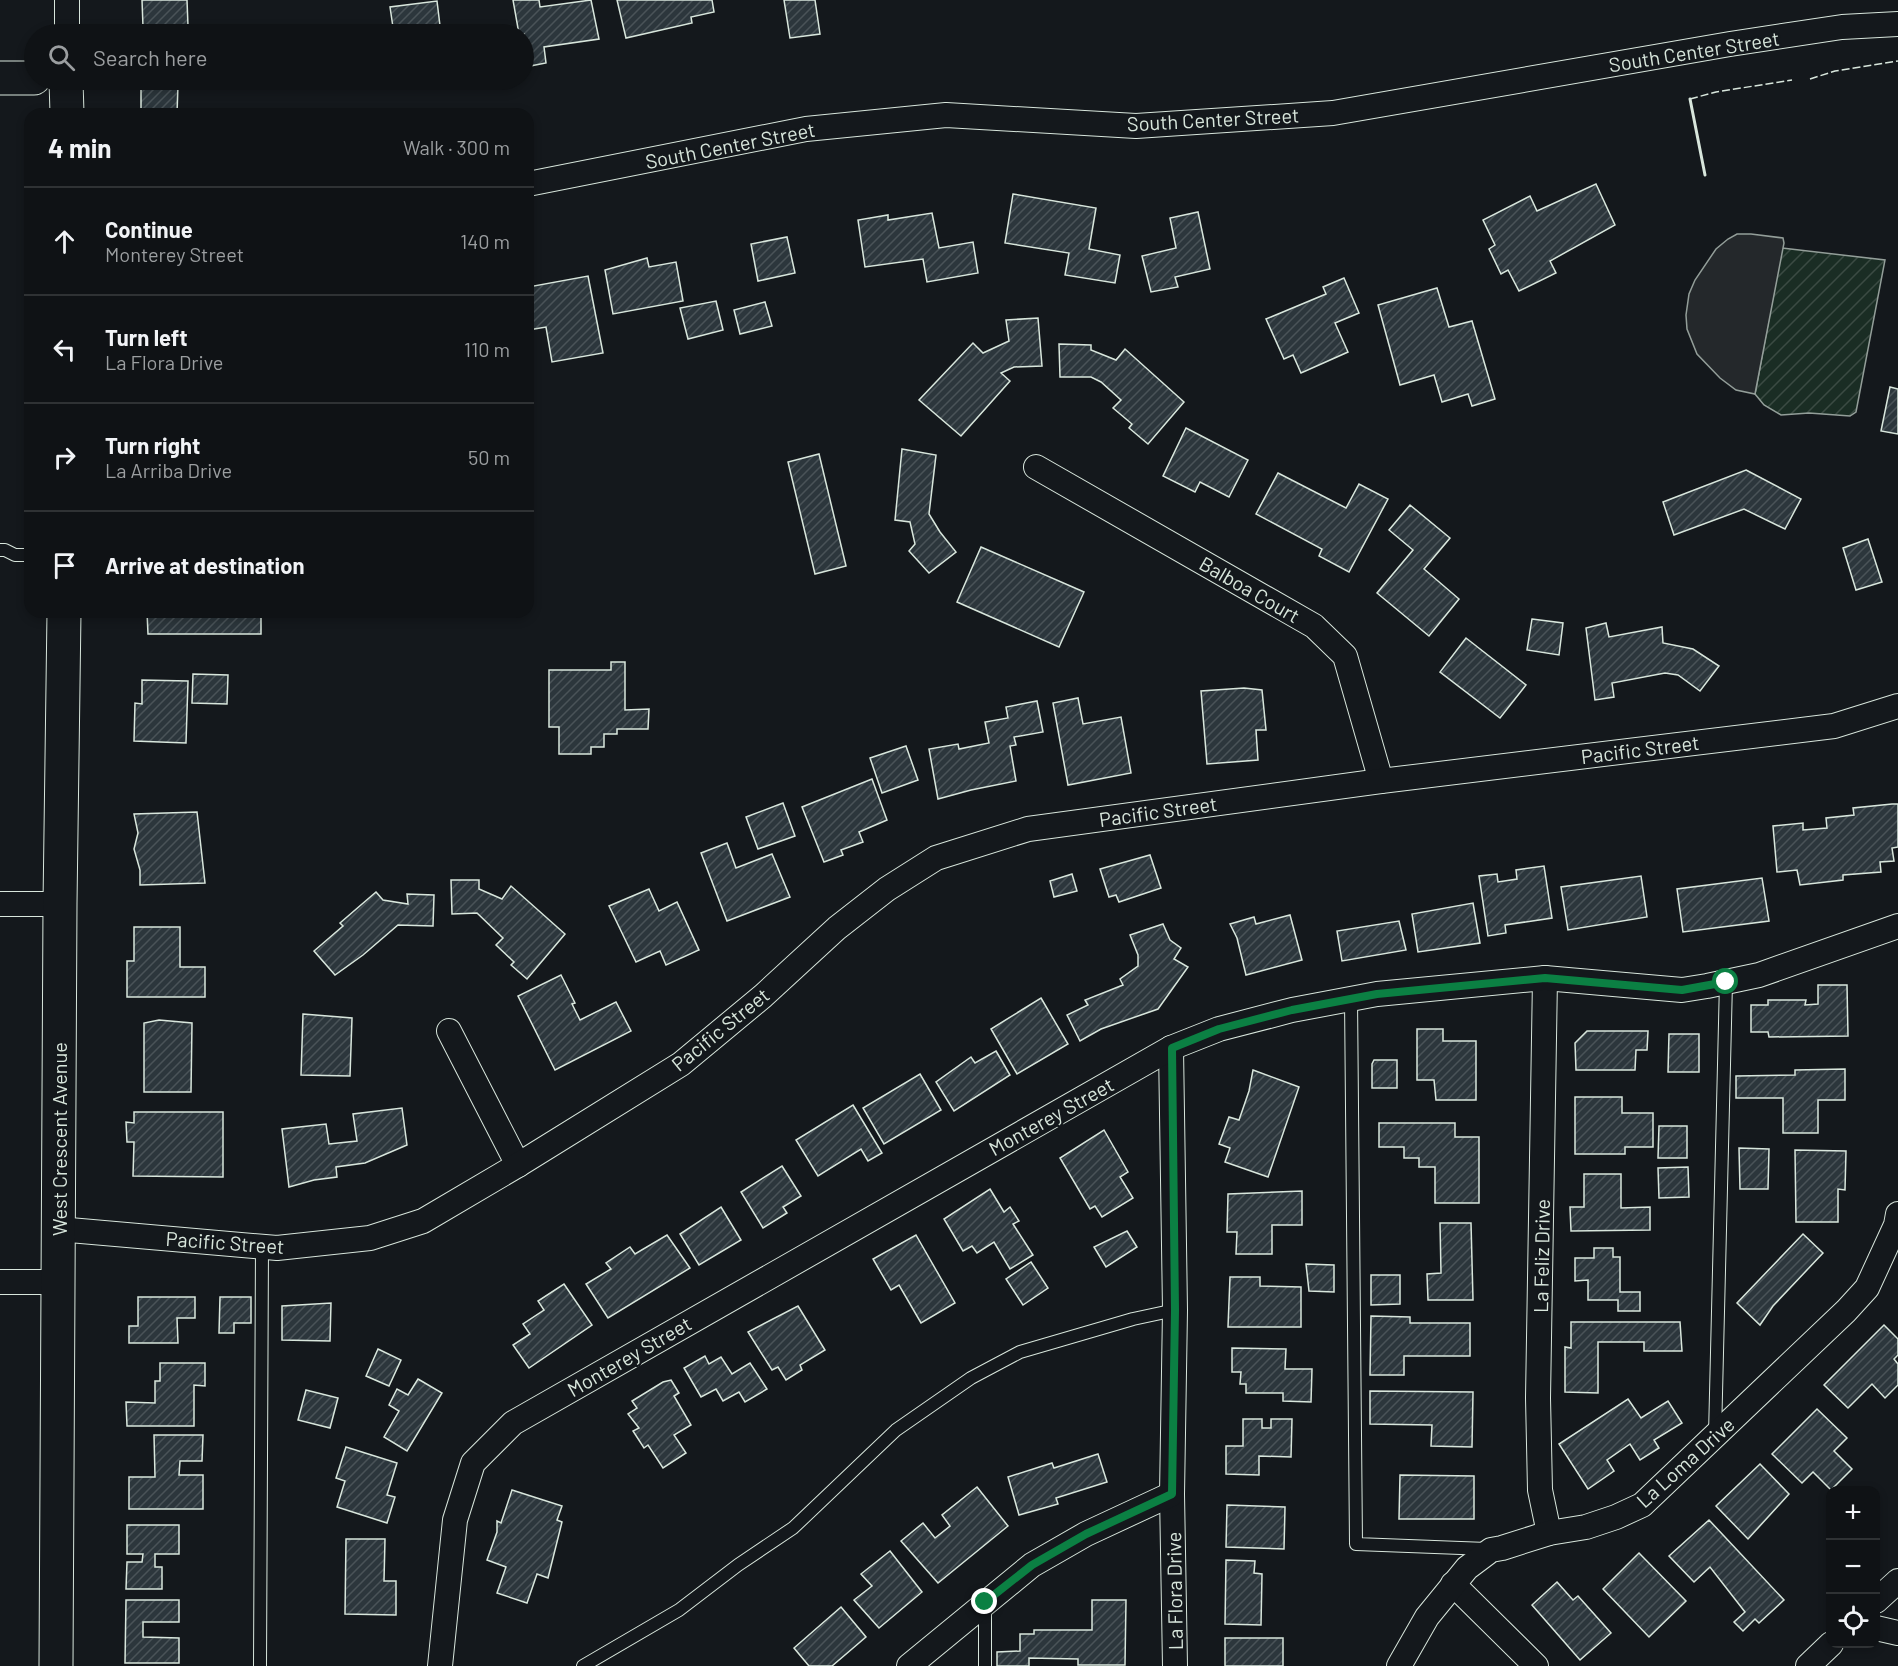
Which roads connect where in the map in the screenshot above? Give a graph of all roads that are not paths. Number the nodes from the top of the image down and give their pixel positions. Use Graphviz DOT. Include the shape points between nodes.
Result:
graph roads {
  1 [pos="67,0"];
  2 [pos="67,24"];
  3 [pos="1898,24"];
  4 [pos="0,78"];
  5 [pos="24,78"];
  6 [pos="66,90"];
  7 [pos="67,108"];
  8 [pos="534,183"];
  9 [pos="1036,467"];
  10 [pos="0,550"];
  11 [pos="24,555"];
  12 [pos="64,618"];
  13 [pos="1898,706"];
  14 [pos="1381,781"];
  15 [pos="0,904"];
  16 [pos="60,904"];
  17 [pos="1898,926"];
  18 [pos="1545,978"];
  19 [pos="1726,982"];
  20 [pos="1351,998"];
  21 [pos="449,1030"];
  22 [pos="1172,1048"];
  23 [pos="518,1166"];
  24 [pos="1898,1214"];
  25 [pos="58,1229"];
  26 [pos="262,1247"];
  27 [pos="0,1282"];
  28 [pos="58,1282"];
  29 [pos="1175,1310"];
  30 [pos="1715,1436"];
  31 [pos="1172,1494"];
  32 [pos="1549,1533"];
  33 [pos="1491,1550"];
  34 [pos="1898,1581"];
  35 [pos="1453,1584"];
  36 [pos="1880,1597"];
  37 [pos="985,1602"];
  38 [pos="1880,1629"];
  39 [pos="1898,1633"];
  40 [pos="1827,1648"];
  41 [pos="56,1666"];
  42 [pos="260,1666"];
  43 [pos="440,1666"];
  44 [pos="583,1666"];
  45 [pos="909,1666"];
  46 [pos="985,1666"];
  47 [pos="1175,1666"];
  48 [pos="1399,1666"];
  49 [pos="1536,1666"];
  50 [pos="1808,1666"];
  1 -- 2 [label="street"];
  3 -- 8 [label="street, South Center Street" via="1842,27 1730,44 1334,112 1136,126 946,115 806,129"];
  4 -- 5 [label="street"];
  6 -- 7 [label="street"];
  9 -- 14 [label="street, Balboa Court" via="1314,626 1345,656"];
  10 -- 11 [label="lane"];
  12 -- 16 [label="street, West Crescent Avenue"];
  13 -- 14 [label="street, Pacific Street" via="1834,726"];
  14 -- 23 [label="street, Pacific Street" via="1028,828 936,858 837,928 681,1064"];
  15 -- 16 [label="street"];
  16 -- 25 [label="street, West Crescent Avenue"];
  17 -- 19 [label="street, Monterey Street" via="1759,975"];
  18 -- 19 [label="street, Monterey Street" via="1682,990"];
  18 -- 20 [label="street, Monterey Street"];
  18 -- 32 [label="street, La Feliz Drive" via="1538,1398 1540,1490"];
  19 -- 30 [label="lane"];
  20 -- 22 [label="street, Monterey Street" via="1219,1029"];
  20 -- 33 [label="lane" via="1356,1544"];
  21 -- 23 [label="street"];
  22 -- 29 [label="street, La Flora Drive"];
  22 -- 43 [label="street, Monterey Street" via="513,1423 473,1463 455,1520"];
  23 -- 26 [label="street, Pacific Street" via="423,1221 370,1238"];
  24 -- 30 [label="street, La Loma Drive" via="1867,1288"];
  25 -- 26 [label="street, Pacific Street"];
  25 -- 28 [label="street, West Crescent Avenue"];
  26 -- 42 [label="lane"];
  27 -- 28 [label="street"];
  28 -- 41 [label="street, West Crescent Avenue"];
  29 -- 31 [label="street, La Flora Drive"];
  29 -- 44 [label="lane" via="1020,1352 971,1378 896,1430 793,1528 679,1610"];
  30 -- 32 [label="street, La Loma Drive" via="1642,1505 1586,1527"];
  31 -- 37 [label="street" via="1077,1539 1032,1565"];
  31 -- 47 [label="street, La Flora Drive"];
  32 -- 33 [label="street, La Loma Drive"];
  33 -- 35 [label="street, La Loma Drive"];
  34 -- 36 [label="street"];
  35 -- 48 [label="street, La Loma Drive" via="1427,1617"];
  35 -- 49 [label="street"];
  37 -- 45 [label="street"];
  37 -- 46 [label="lane"];
  38 -- 39 [label="street"];
  40 -- 50 [label="street"];
}
